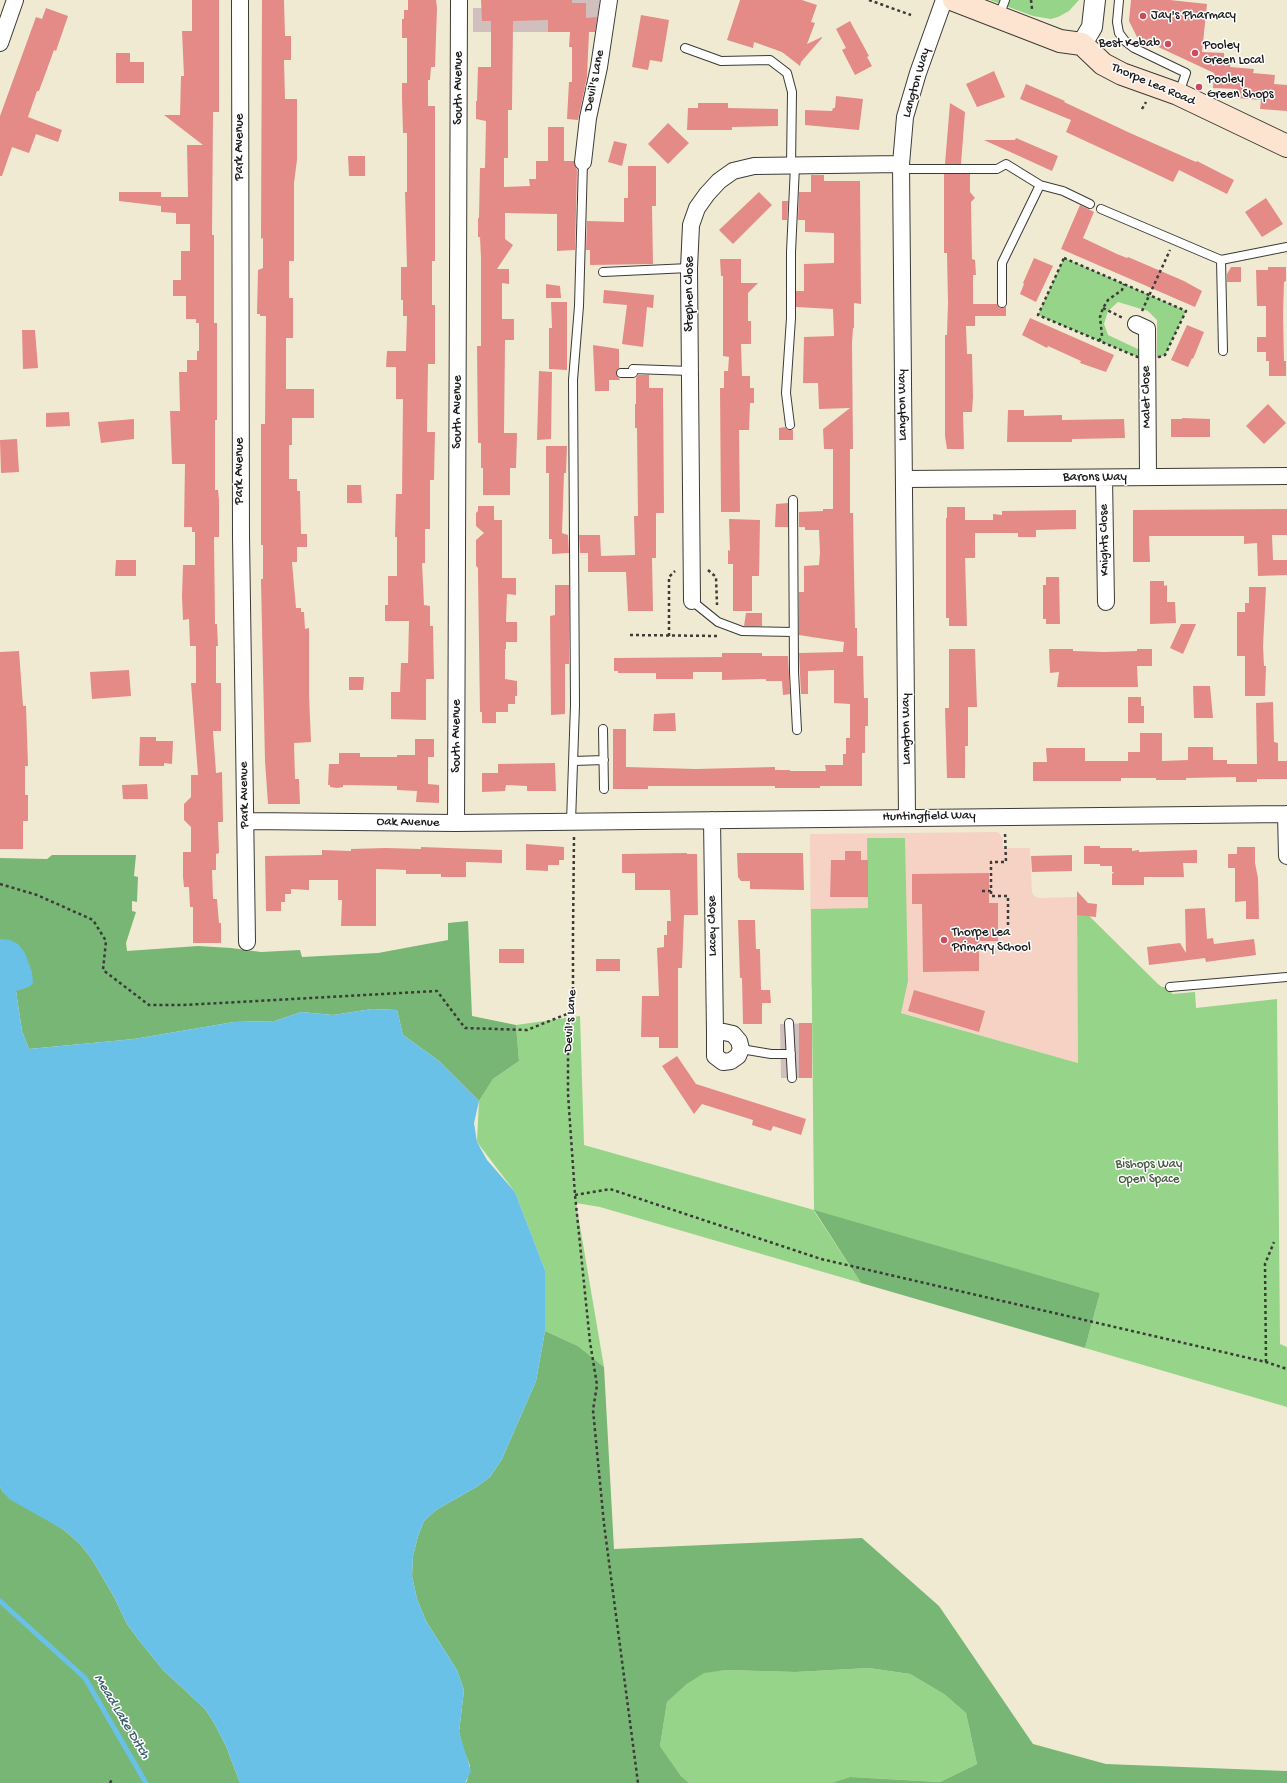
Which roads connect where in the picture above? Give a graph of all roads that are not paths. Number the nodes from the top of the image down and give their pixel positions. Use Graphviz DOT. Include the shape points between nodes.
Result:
graph roads {
  1 [pos="15,0"];
  2 [pos="240,0"];
  3 [pos="459,0"];
  4 [pos="609,0"];
  5 [pos="944,0"];
  6 [pos="954,0"];
  7 [pos="1095,0"];
  8 [pos="1119,0"];
  9 [pos="1002,9"];
  10 [pos="0,43"];
  11 [pos="1082,44"];
  12 [pos="685,48"];
  13 [pos="1178,94"];
  14 [pos="1287,146"];
  15 [pos="583,162"];
  16 [pos="793,166"];
  17 [pos="901,167"];
  18 [pos="1040,185"];
  19 [pos="1090,204"];
  20 [pos="1101,209"];
  21 [pos="1287,247"];
  22 [pos="1221,260"];
  23 [pos="690,268"];
  24 [pos="603,272"];
  25 [pos="1002,303"];
  26 [pos="1136,324"];
  27 [pos="1223,351"];
  28 [pos="690,371"];
  29 [pos="621,373"];
  30 [pos="790,425"];
  31 [pos="1287,476"];
  32 [pos="1104,478"];
  33 [pos="1148,478"];
  34 [pos="904,479"];
  35 [pos="793,500"];
  36 [pos="692,601"];
  37 [pos="1106,602"];
  38 [pos="793,632"];
  39 [pos="603,729"];
  40 [pos="797,730"];
  41 [pos="604,760"];
  42 [pos="574,761"];
  43 [pos="604,789"];
  44 [pos="1287,814"];
  45 [pos="908,817"];
  46 [pos="712,820"];
  47 [pos="246,821"];
  48 [pos="573,822"];
  49 [pos="456,823"];
  50 [pos="1287,856"];
  51 [pos="247,942"];
  52 [pos="1287,977"];
  53 [pos="1170,988"];
  54 [pos="789,1023"];
  55 [pos="714,1032"];
  56 [pos="741,1049"];
  57 [pos="791,1054"];
  58 [pos="792,1078"];
  1 -- 10 [label="street"];
  2 -- 47 [label="street, Park Avenue" via="240,536"];
  3 -- 49 [label="street, South Avenue"];
  4 -- 15 [label="street, Devil's Lane" via="588,118"];
  5 -- 17 [label="street, Langton Way" via="918,73 906,117"];
  6 -- 9 [label="main road"];
  7 -- 11 [label="street" via="1092,27"];
  8 -- 13 [label="lane" via="1117,22 1119,33 1125,41 1134,48 1186,73"];
  9 -- 11 [label="main road" via="1060,41"];
  11 -- 13 [label="main road, Thorpe Lea Road" via="1103,64 1122,74"];
  12 -- 16 [label="lane" via="721,61 770,60 787,73 792,92"];
  13 -- 14 [label="main road, Thorpe Lea Road"];
  15 -- 42 [label="lane" via="579,306 573,380"];
  16 -- 17 [label="street, Stephen Close"];
  16 -- 23 [label="street, Stephen Close" via="754,166 733,171 719,181 696,208 692,224"];
  16 -- 30 [label="lane" via="791,318 786,393"];
  17 -- 18 [label="lane" via="996,169 1006,164"];
  17 -- 34 [label="street, Langton Way"];
  18 -- 19 [label="lane" via="1063,191"];
  18 -- 25 [label="lane" via="1002,263"];
  20 -- 22 [label="lane"];
  21 -- 22 [label="lane"];
  22 -- 27 [label="lane"];
  23 -- 24 [label="lane"];
  23 -- 28 [label="street, Stephen Close"];
  26 -- 33 [label="street, Malet Close" via="1147,329"];
  28 -- 29 [label="lane" via="639,369 633,370 633,373"];
  28 -- 36 [label="street, Stephen Close"];
  31 -- 33 [label="street, Barons Way"];
  32 -- 33 [label="street, Barons Way"];
  32 -- 34 [label="street, Barons Way"];
  32 -- 37 [label="street, Knights Close"];
  34 -- 45 [label="street, Langton Way"];
  35 -- 38 [label="lane"];
  36 -- 38 [label="lane" via="718,622 742,631"];
  38 -- 40 [label="lane"];
  39 -- 41 [label="lane"];
  41 -- 42 [label="lane"];
  41 -- 43 [label="lane"];
  42 -- 48 [label="lane"];
  44 -- 45 [label="street, Huntingfield Way"];
  44 -- 50 [label="street"];
  45 -- 46 [label="street, Huntingfield Way"];
  46 -- 48 [label="street, Huntingfield Way"];
  46 -- 55 [label="street, Lacey Close"];
  47 -- 49 [label="street, Oak Avenue"];
  47 -- 51 [label="street, Park Avenue"];
  48 -- 49 [label="street, Oak Avenue"];
  52 -- 53 [label="lane"];
  54 -- 57 [label="lane"];
  55 -- 56 [label="street" via="733,1034 739,1040"];
  55 -- 56 [label="street, Lacey Close" via="715,1056 723,1062 731,1061 738,1056"];
  56 -- 57 [label="lane"];
  57 -- 58 [label="lane"];
}
